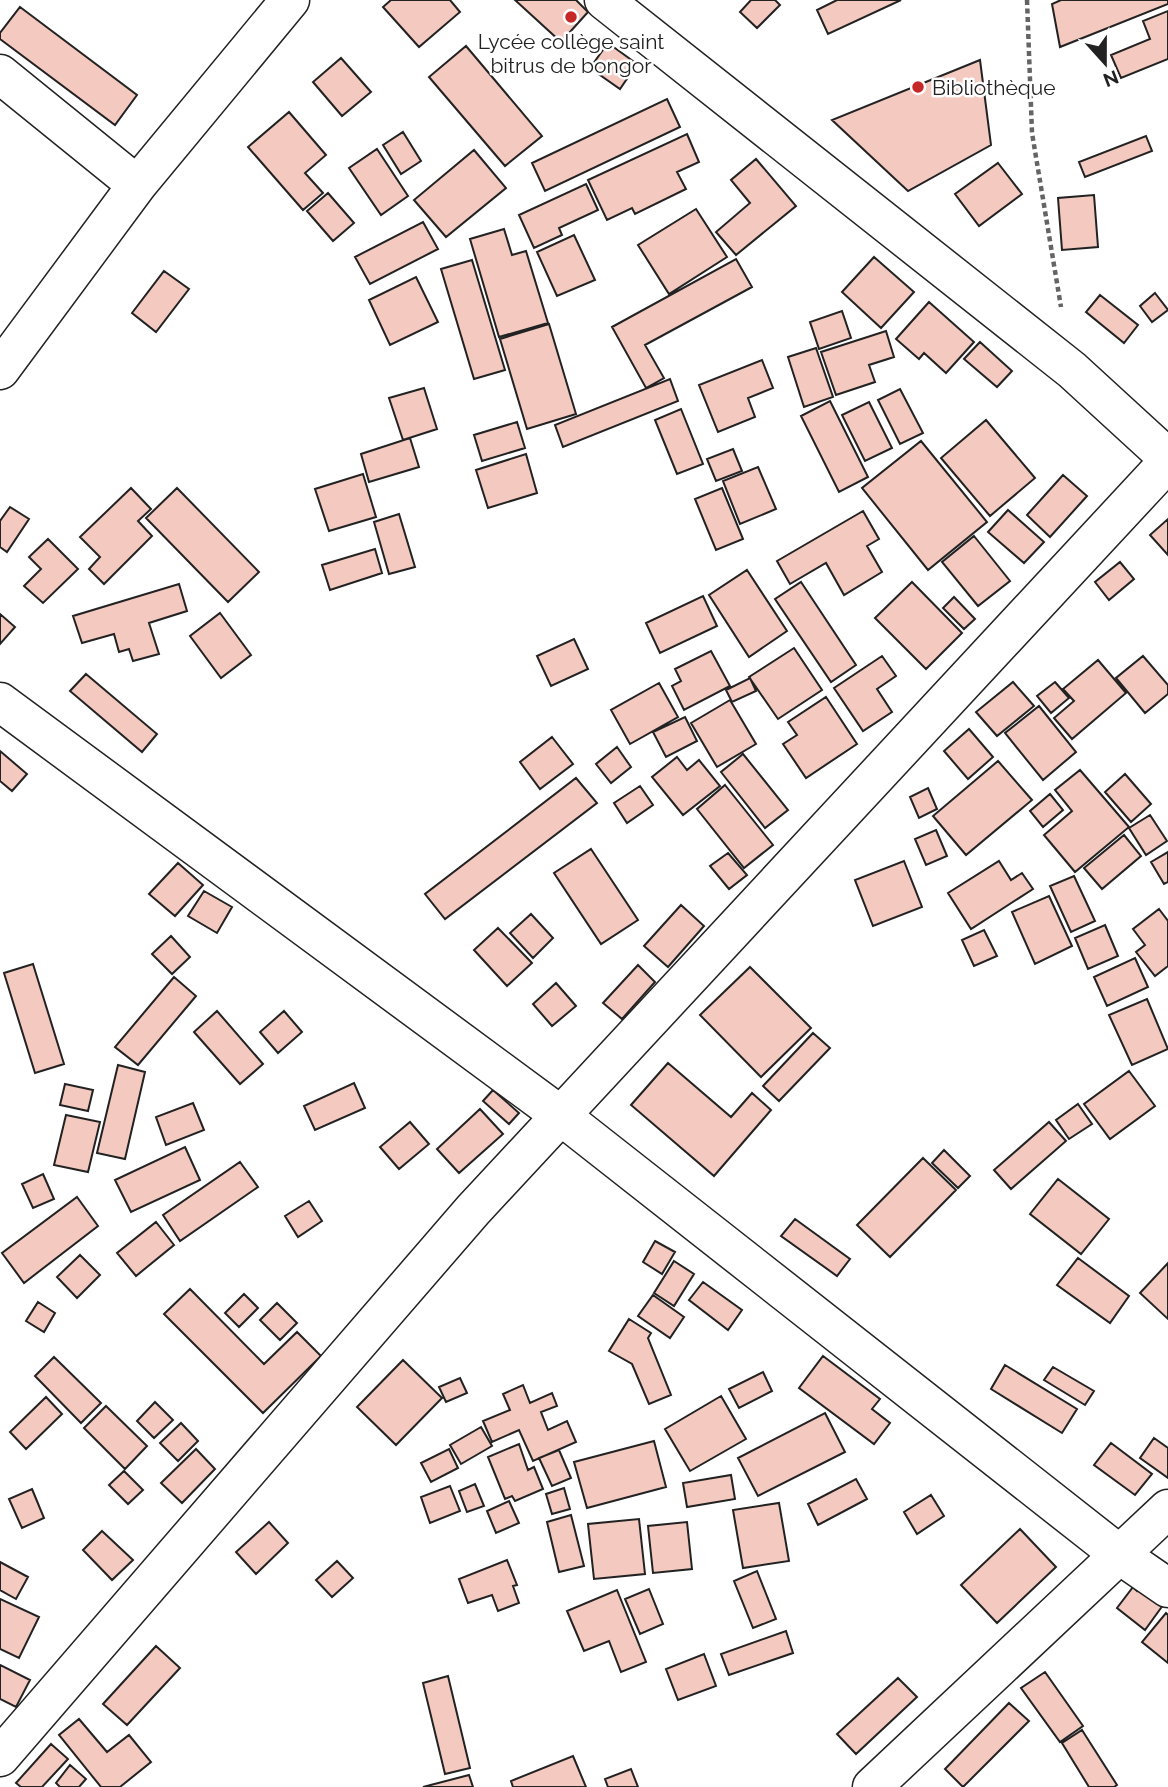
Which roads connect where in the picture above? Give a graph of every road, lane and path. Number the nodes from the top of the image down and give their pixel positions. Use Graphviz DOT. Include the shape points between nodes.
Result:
graph roads {
  1 [pos="290,0"];
  2 [pos="604,0"];
  3 [pos="1027,0"];
  4 [pos="0,74"];
  5 [pos="137,185"];
  6 [pos="0,370"];
  7 [pos="1072,370"];
  8 [pos="1168,460"];
  9 [pos="0,702"];
  10 [pos="560,1115"];
  11 [pos="1168,1509"];
  12 [pos="1120,1555"];
  13 [pos="1168,1588"];
  14 [pos="0,1757"];
  15 [pos="872,1787"];
  1 -- 5 [label="street"];
  2 -- 7 [label="street"];
  3 -- 7 [label="path" via="1032,134"];
  4 -- 5 [label="street"];
  5 -- 6 [label="street"];
  7 -- 8 [label="street"];
  8 -- 10 [label="street"];
  9 -- 10 [label="street"];
  10 -- 12 [label="street"];
  10 -- 14 [label="street"];
  11 -- 12 [label="street"];
  12 -- 13 [label="street"];
  12 -- 15 [label="street"];
}
